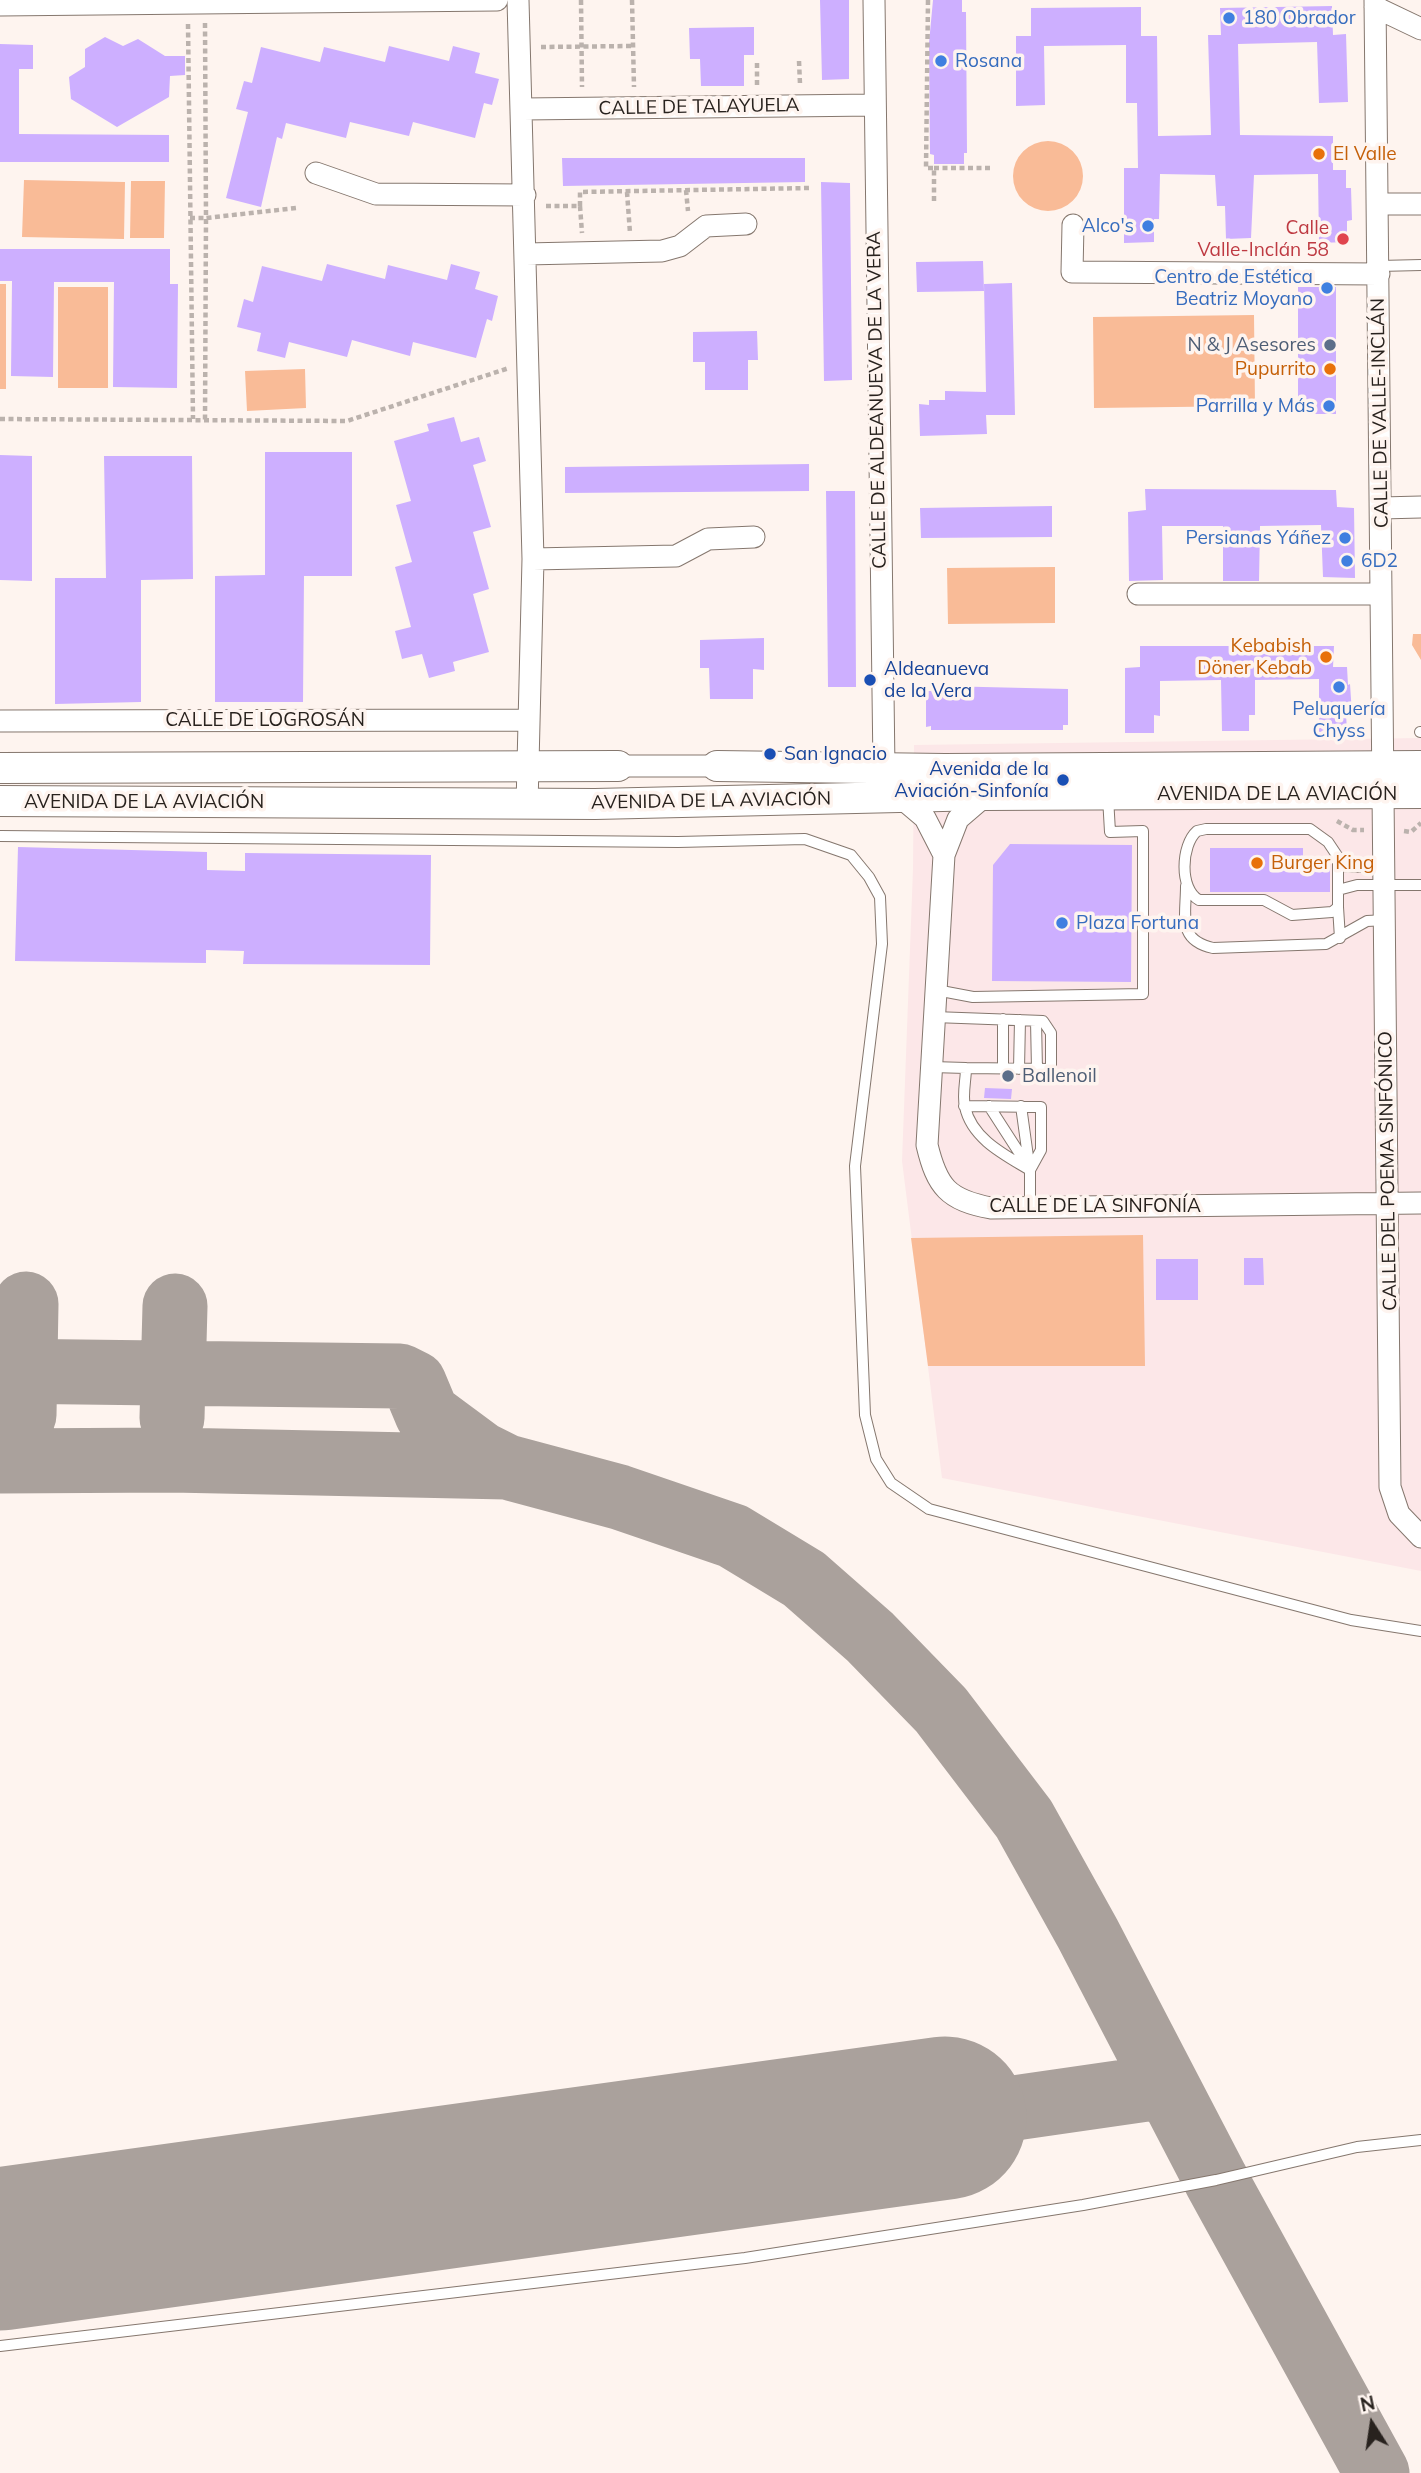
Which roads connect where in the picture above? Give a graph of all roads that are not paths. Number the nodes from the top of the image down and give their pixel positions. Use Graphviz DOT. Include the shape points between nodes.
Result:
graph roads {
  1 [pos="498,0"];
  2 [pos="518,0"];
  3 [pos="874,0"];
  4 [pos="378,1"];
  5 [pos="1375,4"];
  6 [pos="0,5"];
  7 [pos="1421,29"];
  8 [pos="874,105"];
  9 [pos="523,109"];
  10 [pos="316,173"];
  11 [pos="531,201"];
  12 [pos="1378,204"];
  13 [pos="1421,204"];
  14 [pos="746,224"];
  15 [pos="1073,225"];
  16 [pos="526,254"];
  17 [pos="1421,265"];
  18 [pos="1379,270"];
  19 [pos="1421,507"];
  20 [pos="1381,508"];
  21 [pos="754,537"];
  22 [pos="533,559"];
  23 [pos="1138,594"];
  24 [pos="1381,594"];
  25 [pos="529,720"];
  26 [pos="0,721"];
  27 [pos="528,765"];
  28 [pos="618,766"];
  29 [pos="717,766"];
  30 [pos="1421,766"];
  31 [pos="0,768"];
  32 [pos="884,768"];
  33 [pos="1384,780"];
  34 [pos="1421,793"];
  35 [pos="1107,794"];
  36 [pos="986,795"];
  37 [pos="899,796"];
  38 [pos="0,801"];
  39 [pos="527,805"];
  40 [pos="0,835"];
  41 [pos="944,855"];
  42 [pos="1338,858"];
  43 [pos="1385,877"];
  44 [pos="1186,883"];
  45 [pos="1421,884"];
  46 [pos="1338,890"];
  47 [pos="1338,907"];
  48 [pos="1386,920"];
  49 [pos="1340,938"];
  50 [pos="936,990"];
  51 [pos="934,1017"];
  52 [pos="1003,1019"];
  53 [pos="1020,1020"];
  54 [pos="932,1067"];
  55 [pos="966,1068"];
  56 [pos="1003,1069"];
  57 [pos="1019,1069"];
  58 [pos="964,1106"];
  59 [pos="989,1106"];
  60 [pos="1021,1106"];
  61 [pos="1030,1170"];
  62 [pos="1389,1203"];
  63 [pos="1421,1203"];
  64 [pos="1030,1208"];
  65 [pos="1421,1537"];
  66 [pos="1421,1631"];
  67 [pos="1421,2140"];
  68 [pos="0,2346"];
  1 -- 4 [label="street"];
  2 -- 9 [label="street"];
  3 -- 8 [label="street, CALLE DE ALDEANUEVA DE LA VERA"];
  4 -- 6 [label="street"];
  5 -- 7 [label="street, CALLE DE VALLE-INCLÁN"];
  5 -- 12 [label="street, CALLE DE VALLE-INCLÁN"];
  8 -- 9 [label="street, CALLE DE TALAYUELA"];
  8 -- 32 [label="street, CALLE DE ALDEANUEVA DE LA VERA"];
  9 -- 11 [label="street"];
  10 -- 11 [label="street" via="376,194"];
  11 -- 16 [label="street"];
  12 -- 13 [label="street"];
  12 -- 18 [label="street, CALLE DE VALLE-INCLÁN"];
  14 -- 16 [label="street" via="706,226 680,246 662,251"];
  15 -- 18 [label="street, CALLE DE VALLE-INCLÁN" via="1072,272"];
  16 -- 22 [label="street"];
  17 -- 18 [label="lane"];
  18 -- 20 [label="street, CALLE DE VALLE-INCLÁN"];
  19 -- 20 [label="street"];
  20 -- 24 [label="street, CALLE DE VALLE-INCLÁN"];
  21 -- 22 [label="street" via="708,539 676,556"];
  22 -- 25 [label="street"];
  23 -- 24 [label="street"];
  24 -- 33 [label="street, CALLE DE VALLE-INCLÁN"];
  25 -- 26 [label="street, CALLE DE LOGROSÁN"];
  25 -- 27 [label="street"];
  27 -- 28 [label="main road, AVENIDA DE LA AVIACIÓN"];
  27 -- 31 [label="main road, AVENIDA DE LA AVIACIÓN"];
  27 -- 39 [label="street"];
  28 -- 29 [label="street, AVENIDA DE LA AVIACIÓN"];
  29 -- 32 [label="main road, AVENIDA DE LA AVIACIÓN"];
  30 -- 33 [label="main road, AVENIDA DE LA AVIACIÓN"];
  32 -- 33 [label="main road, AVENIDA DE LA AVIACIÓN"];
  32 -- 37 [label="street, CALLE DE ALDEANUEVA DE LA VERA"];
  33 -- 34 [label="main road, AVENIDA DE LA AVIACIÓN"];
  33 -- 35 [label="main road, AVENIDA DE LA AVIACIÓN"];
  33 -- 43 [label="street, CALLE DEL POEMA SINFÓNICO"];
  35 -- 36 [label="main road, AVENIDA DE LA AVIACIÓN"];
  35 -- 50 [label="lane" via="1110,832 1143,831 1143,994 973,997"];
  36 -- 37 [label="main road, AVENIDA DE LA AVIACIÓN"];
  36 -- 41 [label="street, CALLE DE LA SINFONÍA" via="958,819"];
  37 -- 39 [label="main road, AVENIDA DE LA AVIACIÓN"];
  37 -- 41 [label="street" via="925,818"];
  38 -- 39 [label="main road, AVENIDA DE LA AVIACIÓN"];
  40 -- 66 [label="lane" via="667,842 805,839 851,855 880,897 881,944 855,1166 865,1415 876,1459 891,1483 929,1509 1350,1620"];
  41 -- 50 [label="street, CALLE DE LA SINFONÍA"];
  42 -- 43 [label="lane" via="1351,868"];
  42 -- 44 [label="lane" via="1322,835 1310,829 1197,831 1186,845"];
  42 -- 46 [label="lane"];
  43 -- 45 [label="lane"];
  43 -- 46 [label="lane"];
  43 -- 48 [label="street, CALLE DEL POEMA SINFÓNICO"];
  44 -- 47 [label="lane" via="1199,900 1264,900 1292,915 1332,912"];
  44 -- 49 [label="lane" via="1186,926 1189,938 1197,944 1213,948 1326,944"];
  46 -- 47 [label="lane"];
  47 -- 49 [label="lane"];
  48 -- 49 [label="lane" via="1367,921"];
  48 -- 62 [label="street, CALLE DEL POEMA SINFÓNICO"];
  50 -- 51 [label="street, CALLE DE LA SINFONÍA"];
  51 -- 52 [label="lane"];
  51 -- 54 [label="street, CALLE DE LA SINFONÍA"];
  52 -- 53 [label="lane"];
  52 -- 56 [label="lane"];
  53 -- 57 [label="lane"];
  53 -- 57 [label="lane" via="1043,1021 1051,1033 1051,1069"];
  54 -- 55 [label="lane"];
  54 -- 64 [label="street, CALLE DE LA SINFONÍA" via="927,1145 933,1169 947,1192 979,1206"];
  55 -- 56 [label="lane"];
  55 -- 58 [label="lane"];
  56 -- 57 [label="lane"];
  58 -- 59 [label="lane"];
  58 -- 61 [label="lane" via="972,1126 994,1149"];
  59 -- 60 [label="lane"];
  59 -- 61 [label="lane"];
  60 -- 61 [label="lane"];
  60 -- 61 [label="lane" via="1041,1107 1041,1150"];
  61 -- 64 [label="lane"];
  62 -- 63 [label="street, CALLE DE LA SINFONÍA"];
  62 -- 64 [label="street, CALLE DE LA SINFONÍA"];
  62 -- 65 [label="street, CALLE DEL POEMA SINFÓNICO" via="1390,1487 1399,1514"];
  67 -- 68 [label="lane" via="1357,2147 1096,2202 745,2258"];
}
